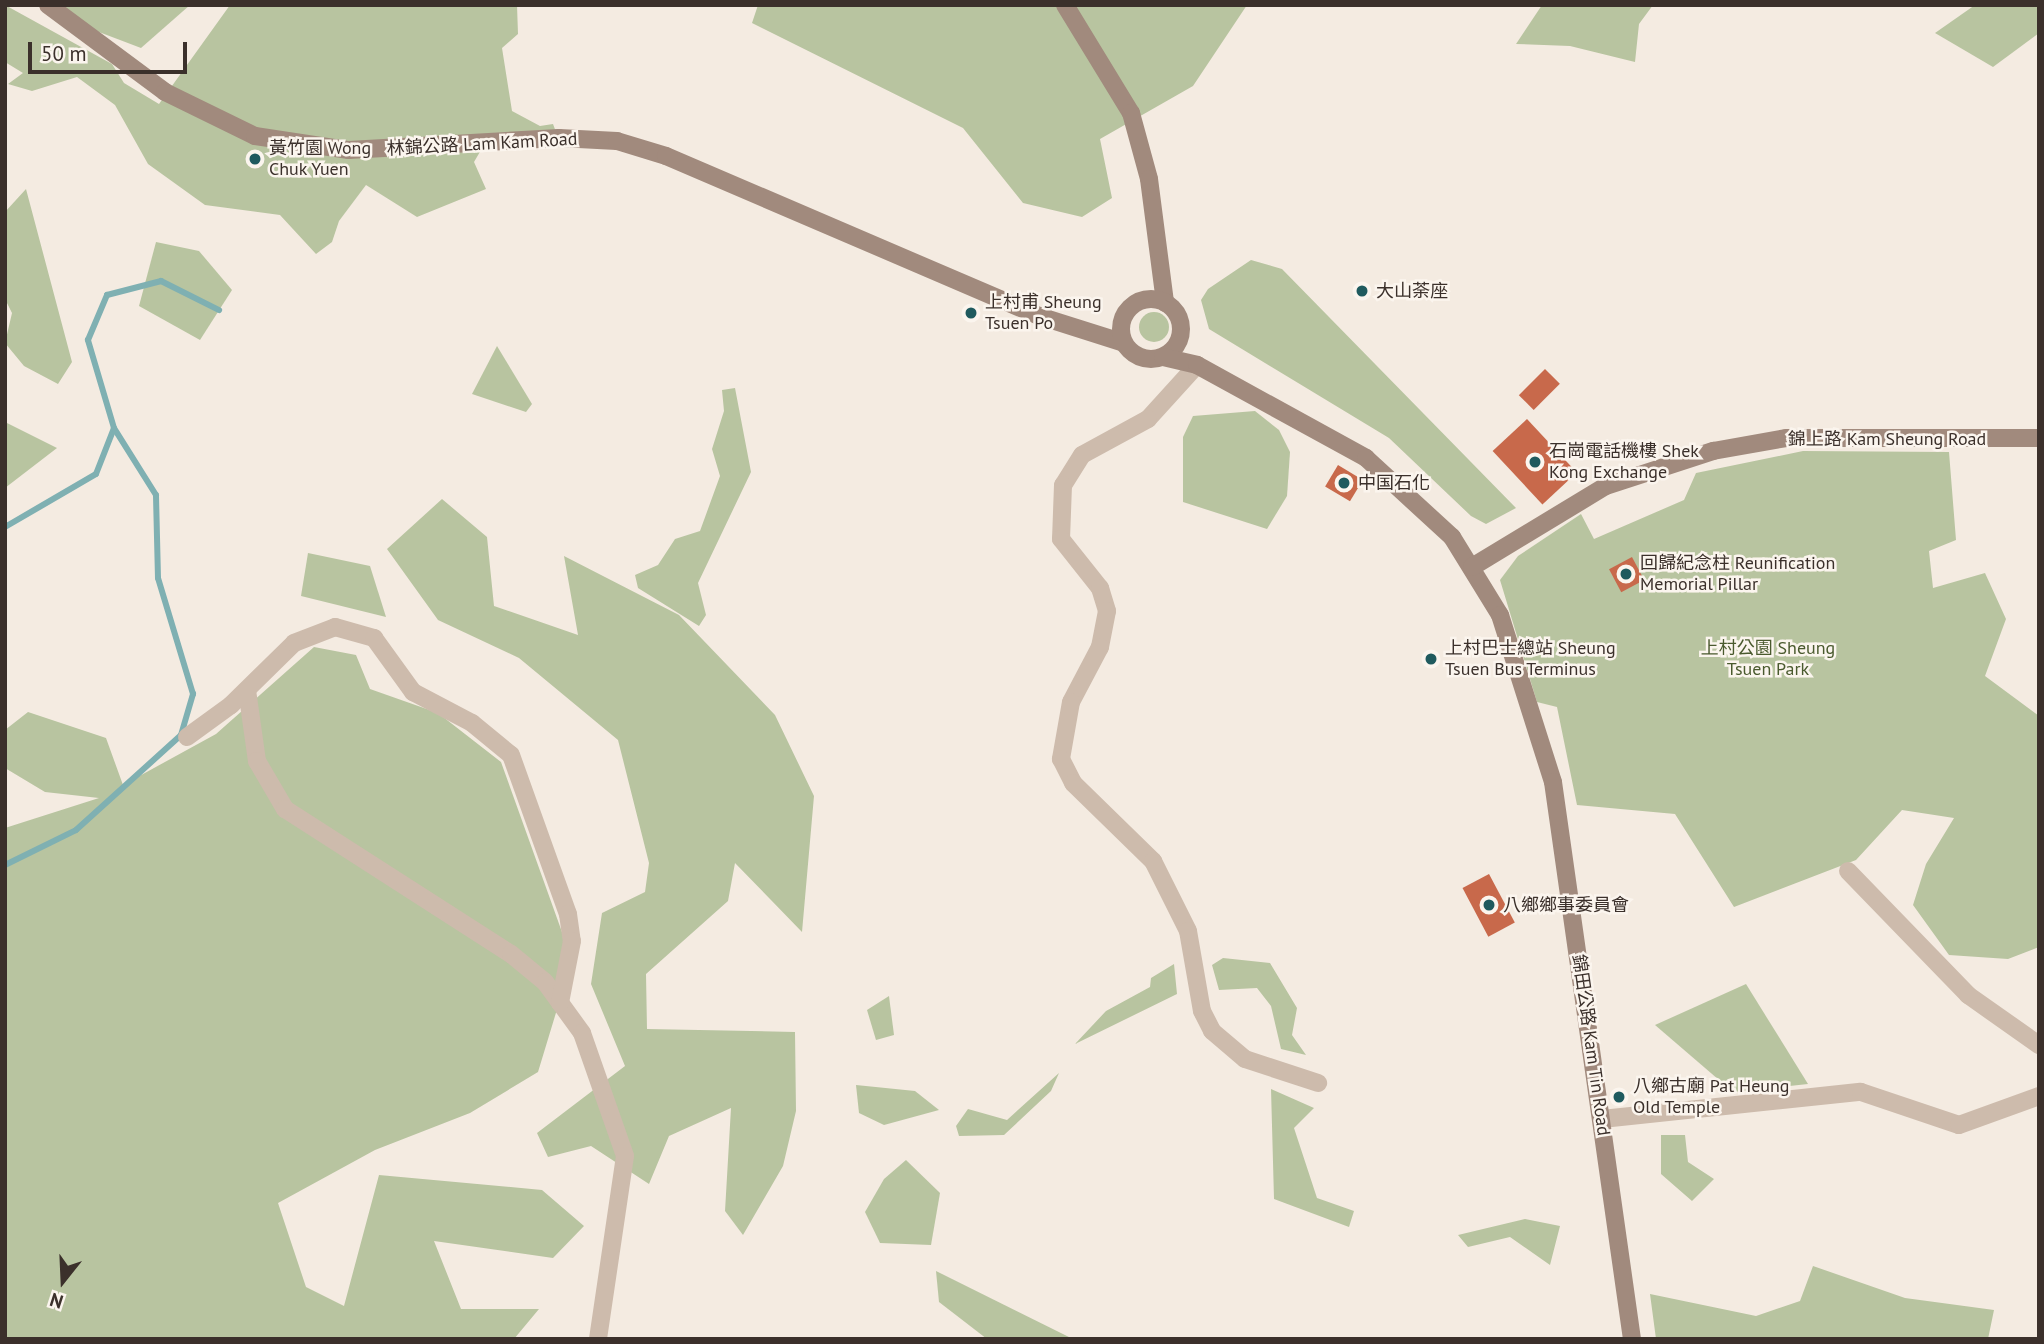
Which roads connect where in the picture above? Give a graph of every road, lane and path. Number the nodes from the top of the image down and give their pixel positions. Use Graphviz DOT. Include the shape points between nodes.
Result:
graph roads {
  1 [pos="48,5"];
  2 [pos="1065,5"];
  3 [pos="1158,264"];
  4 [pos="1145,299"];
  5 [pos="1165,303"];
  6 [pos="1122,336"];
  7 [pos="1179,340"];
  8 [pos="1163,356"];
  9 [pos="1197,365"];
  10 [pos="2039,438"];
  11 [pos="1472,567"];
  12 [pos="247,690"];
  13 [pos="187,737"];
  14 [pos="1848,871"];
  15 [pos="560,1003"];
  16 [pos="2039,1045"];
  17 [pos="1318,1083"];
  18 [pos="2039,1096"];
  19 [pos="1602,1119"];
  20 [pos="598,1339"];
  21 [pos="1632,1339"];
  1 -- 6 [label="main road, 林錦公路 Lam Kam Road" via="165,92 255,136 349,150 559,138 617,141 1087,330"];
  2 -- 3 [label="main road" via="1131,113 1149,179"];
  3 -- 4 [label="main road"];
  3 -- 5 [label="main road"];
  4 -- 5 [label="main road"];
  4 -- 6 [label="main road" via="1127,310"];
  5 -- 7 [label="main road" via="1179,319"];
  6 -- 8 [label="main road" via="1140,358"];
  7 -- 8 [label="main road"];
  7 -- 9 [label="main road, 錦田公路 Kam Tin Road"];
  8 -- 9 [label="main road, 錦田公路 Kam Tin Road"];
  9 -- 11 [label="main road, 錦田公路 Kam Tin Road" via="1366,458 1430,513"];
  9 -- 17 [label="street" via="1148,419 1082,455 1063,485 1061,539 1100,588 1107,611 1100,646 1072,702 1061,759 1073,783 1153,862 1188,930 1202,1011 1212,1031 1245,1059"];
  10 -- 11 [label="main road, 錦上路 Kam Sheung Road" via="1786,438 1713,451 1606,486"];
  11 -- 19 [label="main road, 錦田公路 Kam Tin Road" via="1509,637 1546,755"];
  12 -- 13 [label="street"];
  12 -- 15 [label="street" via="257,761 285,809 446,907 545,982"];
  12 -- 15 [label="street" via="294,643 335,627 356,629 374,638 413,692 472,723 511,755 568,915 572,941"];
  14 -- 16 [label="street" via="1968,995"];
  15 -- 20 [label="street" via="601,1077 625,1156"];
  18 -- 19 [label="street" via="1959,1125 1861,1092"];
  19 -- 21 [label="main road, 錦田公路 Kam Tin Road"];
}
